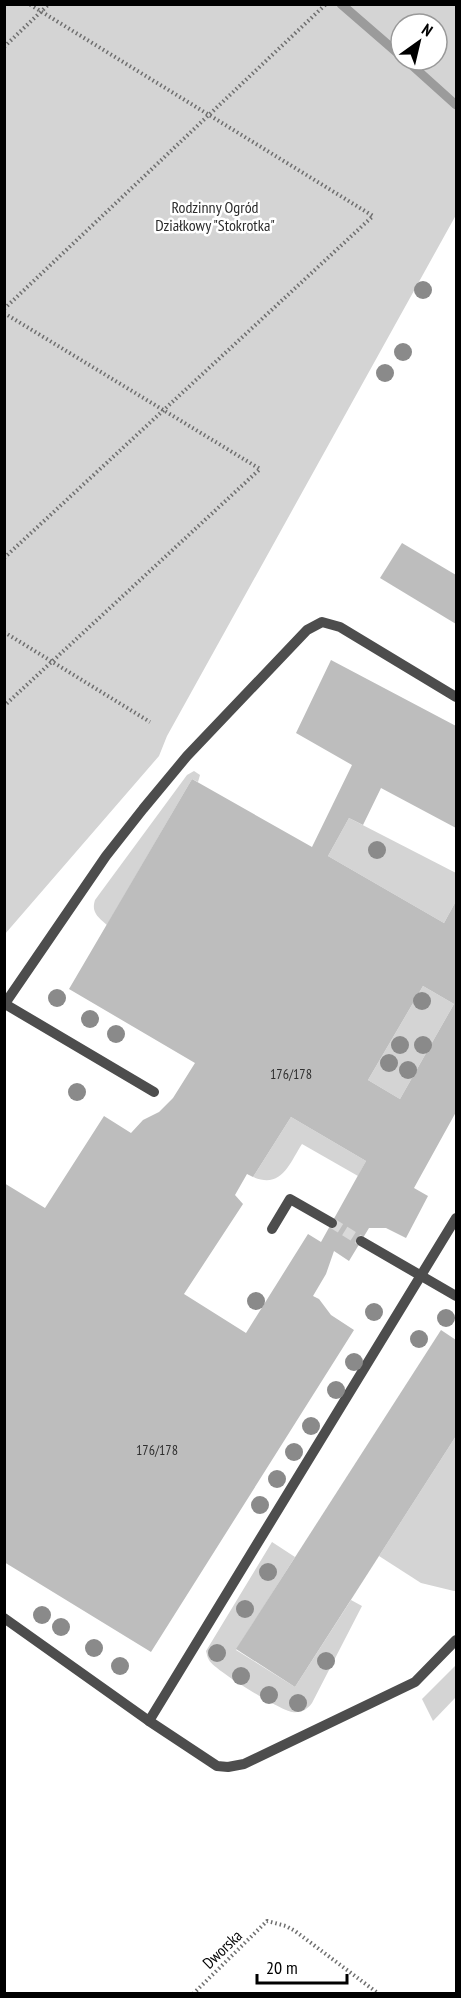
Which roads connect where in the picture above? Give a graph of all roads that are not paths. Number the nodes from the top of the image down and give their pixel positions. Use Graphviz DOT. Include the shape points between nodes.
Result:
graph roads {
  1 [pos="456,697"];
  2 [pos="5,1004"];
  3 [pos="154,1092"];
  4 [pos="456,1218"];
  5 [pos="332,1223"];
  6 [pos="272,1229"];
  7 [pos="361,1241"];
  8 [pos="423,1275"];
  9 [pos="456,1296"];
  10 [pos="4,1618"];
  11 [pos="456,1640"];
  12 [pos="149,1721"];
  1 -- 2 [label="lane" via="340,627 322,622 307,630 187,756 143,809 106,856"];
  2 -- 3 [label="lane"];
  4 -- 8 [label="lane"];
  5 -- 6 [label="lane" via="290,1199"];
  7 -- 8 [label="lane"];
  8 -- 9 [label="lane"];
  8 -- 12 [label="lane"];
  10 -- 12 [label="lane"];
  11 -- 12 [label="lane" via="415,1682 244,1764 217,1766"];
}
